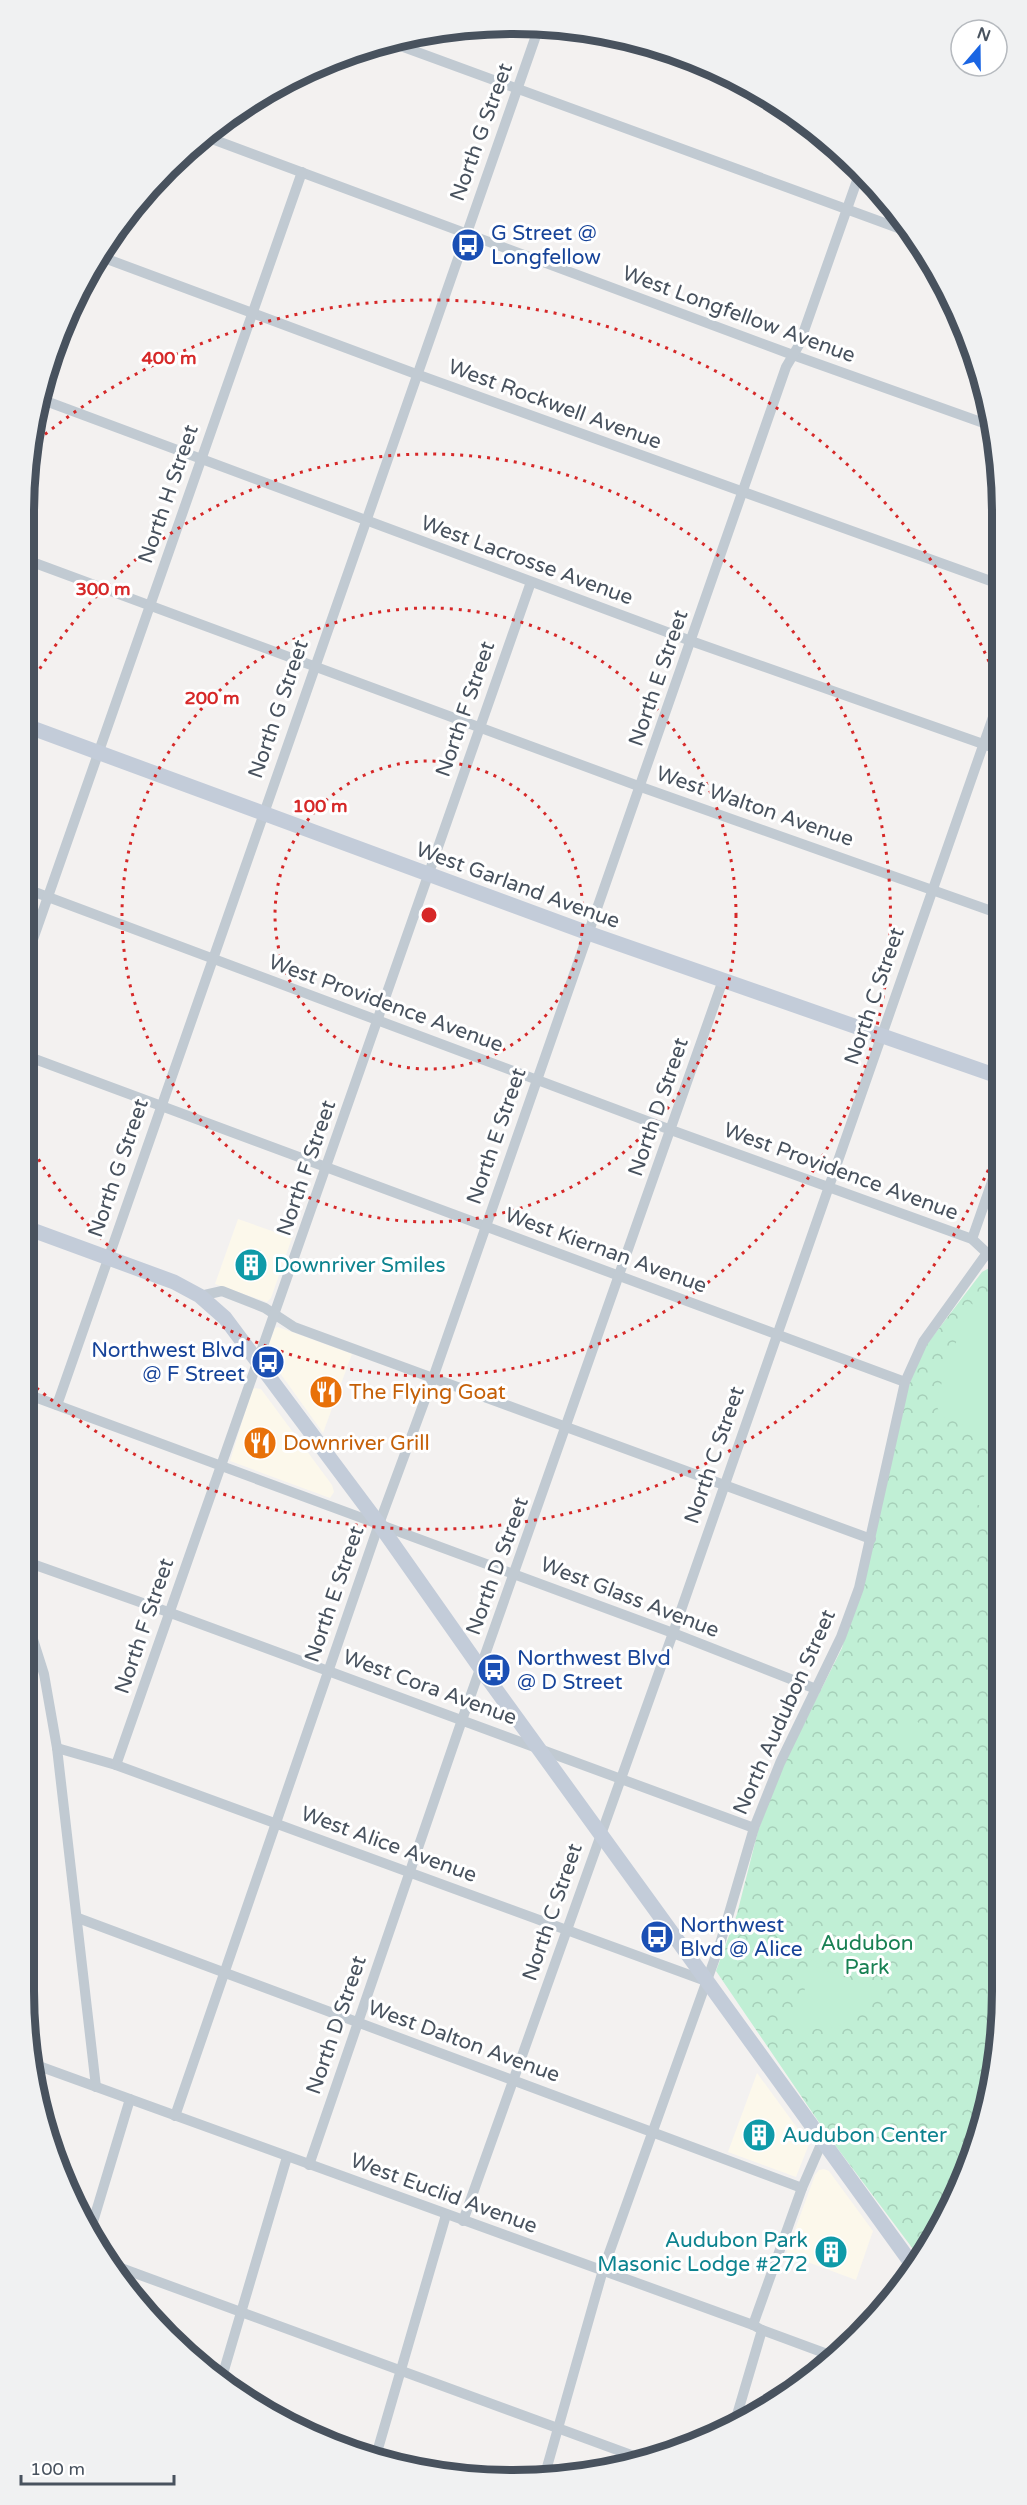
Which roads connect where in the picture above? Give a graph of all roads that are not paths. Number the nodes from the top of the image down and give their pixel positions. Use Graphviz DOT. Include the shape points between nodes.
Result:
graph roads {
  1 [pos="536,35"];
  2 [pos="405,48"];
  3 [pos="517,88"];
  4 [pos="214,140"];
  5 [pos="302,172"];
  6 [pos="857,180"];
  7 [pos="847,209"];
  8 [pos="898,228"];
  9 [pos="466,232"];
  10 [pos="108,259"];
  11 [pos="252,313"];
  12 [pos="793,355"];
  13 [pos="416,374"];
  14 [pos="48,402"];
  15 [pos="983,423"];
  16 [pos="201,459"];
  17 [pos="743,494"];
  18 [pos="366,520"];
  19 [pos="34,563"];
  20 [pos="531,582"];
  21 [pos="992,582"];
  22 [pos="150,606"];
  23 [pos="691,641"];
  24 [pos="314,666"];
  25 [pos="992,721"];
  26 [pos="479,728"];
  27 [pos="34,729"];
  28 [pos="984,744"];
  29 [pos="992,747"];
  30 [pos="99,753"];
  31 [pos="641,787"];
  32 [pos="262,814"];
  33 [pos="429,874"];
  34 [pos="932,890"];
  35 [pos="34,892"];
  36 [pos="47,897"];
  37 [pos="992,911"];
  38 [pos="588,933"];
  39 [pos="34,935"];
  40 [pos="212,959"];
  41 [pos="723,980"];
  42 [pos="379,1021"];
  43 [pos="881,1036"];
  44 [pos="34,1059"];
  45 [pos="992,1074"];
  46 [pos="536,1080"];
  47 [pos="161,1106"];
  48 [pos="671,1130"];
  49 [pos="327,1166"];
  50 [pos="992,1182"];
  51 [pos="828,1187"];
  52 [pos="485,1226"];
  53 [pos="34,1231"];
  54 [pos="972,1239"];
  55 [pos="987,1253"];
  56 [pos="992,1254"];
  57 [pos="108,1257"];
  58 [pos="620,1276"];
  59 [pos="200,1296"];
  60 [pos="274,1316"];
  61 [pos="777,1334"];
  62 [pos="257,1360"];
  63 [pos="433,1378"];
  64 [pos="905,1382"];
  65 [pos="34,1397"];
  66 [pos="57,1405"];
  67 [pos="567,1427"];
  68 [pos="221,1466"];
  69 [pos="724,1486"];
  70 [pos="379,1524"];
  71 [pos="871,1539"];
  72 [pos="34,1565"];
  73 [pos="515,1574"];
  74 [pos="168,1612"];
  75 [pos="673,1633"];
  76 [pos="34,1642"];
  77 [pos="481,1669"];
  78 [pos="328,1671"];
  79 [pos="816,1689"];
  80 [pos="462,1720"];
  81 [pos="537,1747"];
  82 [pos="57,1748"];
  83 [pos="116,1765"];
  84 [pos="620,1780"];
  85 [pos="277,1825"];
  86 [pos="754,1828"];
  87 [pos="600,1834"];
  88 [pos="410,1872"];
  89 [pos="78,1918"];
  90 [pos="566,1930"];
  91 [pos="223,1972"];
  92 [pos="706,1981"];
  93 [pos="357,2022"];
  94 [pos="41,2067"];
  95 [pos="513,2080"];
  96 [pos="96,2086"];
  97 [pos="130,2099"];
  98 [pos="175,2115"];
  99 [pos="652,2132"];
  100 [pos="822,2142"];
  101 [pos="288,2157"];
  102 [pos="309,2165"];
  103 [pos="802,2188"];
  104 [pos="446,2215"];
  105 [pos="93,2220"];
  106 [pos="463,2221"];
  107 [pos="910,2261"];
  108 [pos="123,2269"];
  109 [pos="603,2270"];
  110 [pos="241,2313"];
  111 [pos="758,2327"];
  112 [pos="827,2354"];
  113 [pos="400,2371"];
  114 [pos="223,2373"];
  115 [pos="736,2415"];
  116 [pos="558,2428"];
  117 [pos="377,2450"];
  118 [pos="632,2455"];
  119 [pos="546,2469"];
  1 -- 3 [label="street, North G Street"];
  2 -- 3 [label="street"];
  3 -- 7 [label="street"];
  3 -- 9 [label="street, North G Street"];
  4 -- 5 [label="street, West Longfellow Avenue"];
  5 -- 9 [label="street, West Longfellow Avenue"];
  5 -- 11 [label="street, North H Street"];
  6 -- 7 [label="street, North E Street"];
  7 -- 8 [label="street"];
  7 -- 12 [label="street, North E Street"];
  9 -- 12 [label="street, West Longfellow Avenue"];
  9 -- 13 [label="street, North G Street"];
  10 -- 11 [label="street, West Rockwell Avenue"];
  11 -- 13 [label="street, West Rockwell Avenue"];
  11 -- 16 [label="street, North H Street"];
  12 -- 15 [label="street, West Longfellow Avenue"];
  12 -- 17 [label="street, North E Street"];
  13 -- 17 [label="street, West Rockwell Avenue"];
  13 -- 18 [label="street, North G Street"];
  14 -- 16 [label="street, West Lacrosse Avenue"];
  16 -- 18 [label="street, West Lacrosse Avenue"];
  16 -- 22 [label="street, North H Street"];
  17 -- 21 [label="street, West Rockwell Avenue"];
  17 -- 23 [label="street, North E Street"];
  18 -- 20 [label="street, West Lacrosse Avenue"];
  18 -- 24 [label="street, North G Street"];
  19 -- 22 [label="street, West Walton Avenue"];
  20 -- 23 [label="street, West Lacrosse Avenue"];
  20 -- 26 [label="street, North F Street"];
  22 -- 24 [label="street, West Walton Avenue"];
  22 -- 30 [label="street, North H Street"];
  23 -- 28 [label="street, West Lacrosse Avenue"];
  23 -- 31 [label="street, North E Street"];
  24 -- 26 [label="street, West Walton Avenue"];
  24 -- 32 [label="street, North G Street"];
  25 -- 28 [label="street, North C Street"];
  26 -- 31 [label="street, West Walton Avenue"];
  26 -- 33 [label="street, North F Street"];
  27 -- 30 [label="main road, West Garland Avenue"];
  28 -- 29 [label="street, West Lacrosse Avenue"];
  28 -- 34 [label="street, North C Street"];
  30 -- 32 [label="main road, West Garland Avenue"];
  30 -- 36 [label="street, North H Street"];
  31 -- 34 [label="street, West Walton Avenue"];
  31 -- 38 [label="street, North E Street"];
  32 -- 33 [label="main road, West Garland Avenue"];
  32 -- 40 [label="street, North G Street"];
  33 -- 38 [label="main road, West Garland Avenue"];
  33 -- 42 [label="street, North F Street"];
  34 -- 37 [label="street, West Walton Avenue"];
  34 -- 43 [label="street, North C Street"];
  35 -- 36 [label="street, West Providence Avenue"];
  36 -- 39 [label="street, North H Street"];
  36 -- 40 [label="street, West Providence Avenue"];
  38 -- 41 [label="main road, West Garland Avenue"];
  38 -- 46 [label="street, North E Street"];
  40 -- 42 [label="street, West Providence Avenue"];
  40 -- 47 [label="street, North G Street"];
  41 -- 43 [label="main road, West Garland Avenue"];
  41 -- 48 [label="street, North D Street"];
  42 -- 46 [label="street, West Providence Avenue"];
  42 -- 49 [label="street, North F Street"];
  43 -- 45 [label="main road, West Garland Avenue"];
  43 -- 51 [label="street, North C Street"];
  44 -- 47 [label="street, West Kiernan Avenue"];
  46 -- 48 [label="street, West Providence Avenue"];
  46 -- 52 [label="street, North E Street"];
  47 -- 49 [label="street, West Kiernan Avenue"];
  47 -- 57 [label="street, North G Street"];
  48 -- 51 [label="street, West Providence Avenue"];
  48 -- 58 [label="street, North D Street"];
  49 -- 52 [label="street, West Kiernan Avenue"];
  49 -- 60 [label="street, North F Street"];
  50 -- 54 [label="street"];
  51 -- 54 [label="street, West Providence Avenue"];
  51 -- 61 [label="street, North C Street"];
  52 -- 58 [label="street, West Kiernan Avenue"];
  52 -- 63 [label="street, North E Street"];
  53 -- 57 [label="main road"];
  54 -- 55 [label="street, West Providence Avenue"];
  55 -- 56 [label="street"];
  55 -- 64 [label="street, North Audubon Street" via="923,1342"];
  57 -- 59 [label="main road"];
  57 -- 66 [label="street, North G Street"];
  58 -- 61 [label="street, West Kiernan Avenue"];
  58 -- 67 [label="street, North D Street"];
  59 -- 60 [label="street" via="222,1291 265,1308"];
  59 -- 62 [label="main road" via="225,1318"];
  60 -- 62 [label="street, North F Street"];
  60 -- 63 [label="street"];
  61 -- 64 [label="street, West Kiernan Avenue"];
  61 -- 69 [label="street, North C Street"];
  62 -- 68 [label="street, North F Street"];
  62 -- 70 [label="main road"];
  63 -- 67 [label="street"];
  63 -- 70 [label="street, North E Street"];
  64 -- 71 [label="street, North Audubon Street"];
  65 -- 66 [label="street, West Glass Avenue"];
  66 -- 68 [label="street, West Glass Avenue"];
  67 -- 69 [label="street"];
  67 -- 73 [label="street, North D Street"];
  68 -- 70 [label="street, West Glass Avenue"];
  68 -- 74 [label="street, North F Street"];
  69 -- 71 [label="street"];
  69 -- 75 [label="street, North C Street"];
  70 -- 73 [label="street, West Glass Avenue"];
  70 -- 77 [label="main road"];
  70 -- 78 [label="street, North E Street"];
  71 -- 79 [label="street, North Audubon Street" via="856,1598"];
  72 -- 74 [label="street, West Cora Avenue"];
  73 -- 75 [label="street, West Glass Avenue"];
  73 -- 77 [label="street, North D Street"];
  74 -- 78 [label="street, West Cora Avenue"];
  74 -- 83 [label="street, North F Street"];
  75 -- 79 [label="street, West Glass Avenue"];
  75 -- 84 [label="street, North C Street"];
  76 -- 82 [label="street" via="44,1674"];
  77 -- 80 [label="street, North D Street"];
  77 -- 81 [label="main road"];
  78 -- 80 [label="street, West Cora Avenue"];
  78 -- 85 [label="street, North E Street"];
  79 -- 86 [label="street, North Audubon Street"];
  80 -- 81 [label="street, West Cora Avenue"];
  80 -- 88 [label="street, North D Street"];
  81 -- 84 [label="street, West Cora Avenue"];
  81 -- 87 [label="main road"];
  82 -- 83 [label="street, West Alice Avenue"];
  82 -- 89 [label="street"];
  83 -- 85 [label="street, West Alice Avenue"];
  84 -- 86 [label="street, West Cora Avenue"];
  84 -- 87 [label="street, North C Street"];
  85 -- 88 [label="street, West Alice Avenue"];
  85 -- 91 [label="street, North E Street"];
  86 -- 92 [label="street, North Audubon Street"];
  87 -- 90 [label="street, North C Street"];
  87 -- 92 [label="main road"];
  88 -- 90 [label="street, West Alice Avenue"];
  88 -- 93 [label="street, North D Street"];
  89 -- 91 [label="street, West Dalton Avenue"];
  89 -- 96 [label="street"];
  90 -- 92 [label="street, West Alice Avenue"];
  90 -- 95 [label="street, North C Street"];
  91 -- 93 [label="street, West Dalton Avenue"];
  91 -- 98 [label="street, North E Street"];
  92 -- 99 [label="street, North Audubon Street"];
  92 -- 100 [label="main road"];
  93 -- 95 [label="street, West Dalton Avenue"];
  93 -- 102 [label="street, North D Street"];
  94 -- 96 [label="street, West Euclid Avenue"];
  95 -- 99 [label="street, West Dalton Avenue"];
  95 -- 106 [label="street, North C Street"];
  96 -- 97 [label="street, West Euclid Avenue"];
  97 -- 98 [label="street, West Euclid Avenue"];
  97 -- 105 [label="street"];
  98 -- 101 [label="street, West Euclid Avenue"];
  99 -- 103 [label="street, West Dalton Avenue"];
  99 -- 109 [label="street, North Audubon Street"];
  100 -- 103 [label="street"];
  100 -- 107 [label="main road"];
  101 -- 102 [label="street, West Euclid Avenue"];
  101 -- 110 [label="street"];
  102 -- 104 [label="street, West Euclid Avenue"];
  103 -- 111 [label="street"];
  104 -- 106 [label="street, West Euclid Avenue"];
  104 -- 113 [label="street"];
  106 -- 109 [label="street, West Euclid Avenue"];
  108 -- 110 [label="street"];
  109 -- 111 [label="street, West Euclid Avenue"];
  109 -- 116 [label="street, North Audubon Street"];
  110 -- 113 [label="street"];
  110 -- 114 [label="street"];
  111 -- 112 [label="street, West Euclid Avenue"];
  111 -- 115 [label="street"];
  113 -- 116 [label="street"];
  113 -- 117 [label="street"];
  116 -- 118 [label="street"];
  116 -- 119 [label="street, North Audubon Street"];
}
